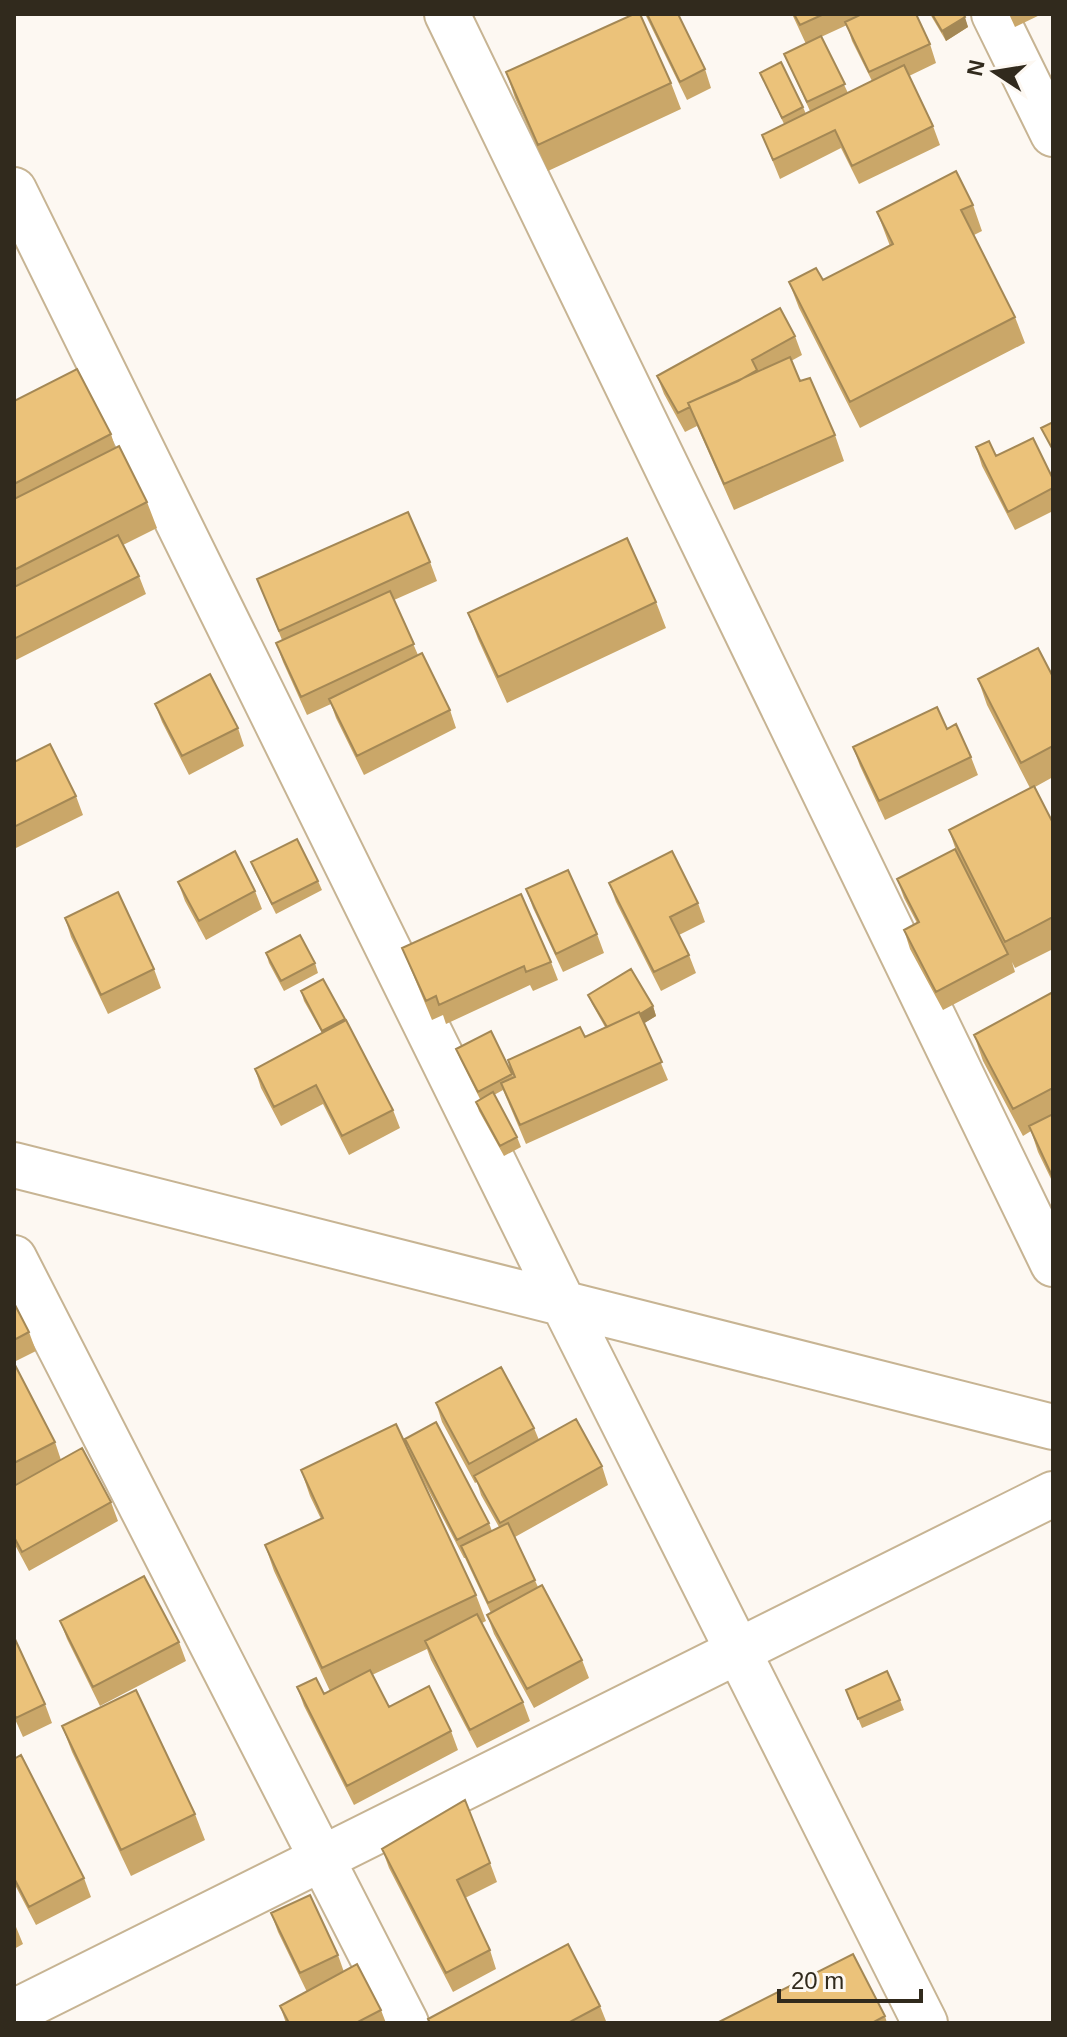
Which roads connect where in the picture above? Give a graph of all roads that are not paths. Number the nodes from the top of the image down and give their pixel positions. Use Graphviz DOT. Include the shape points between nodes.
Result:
graph roads {
  1 [pos="447,14"];
  2 [pos="994,14"];
  3 [pos="1053,134"];
  4 [pos="14,190"];
  5 [pos="14,1165"];
  6 [pos="14,1258"];
  7 [pos="1053,1264"];
  8 [pos="563,1303"];
  9 [pos="1053,1427"];
  10 [pos="1053,1494"];
  11 [pos="740,1649"];
  12 [pos="324,1857"];
  13 [pos="14,2012"];
  14 [pos="406,2023"];
  15 [pos="925,2023"];
  1 -- 7 [label="street"];
  2 -- 3 [label="street"];
  4 -- 8 [label="street"];
  5 -- 8 [label="street"];
  6 -- 12 [label="street"];
  8 -- 9 [label="street"];
  8 -- 11 [label="street"];
  10 -- 11 [label="street"];
  11 -- 12 [label="street"];
  11 -- 15 [label="street"];
  12 -- 13 [label="street"];
  12 -- 14 [label="street"];
}
